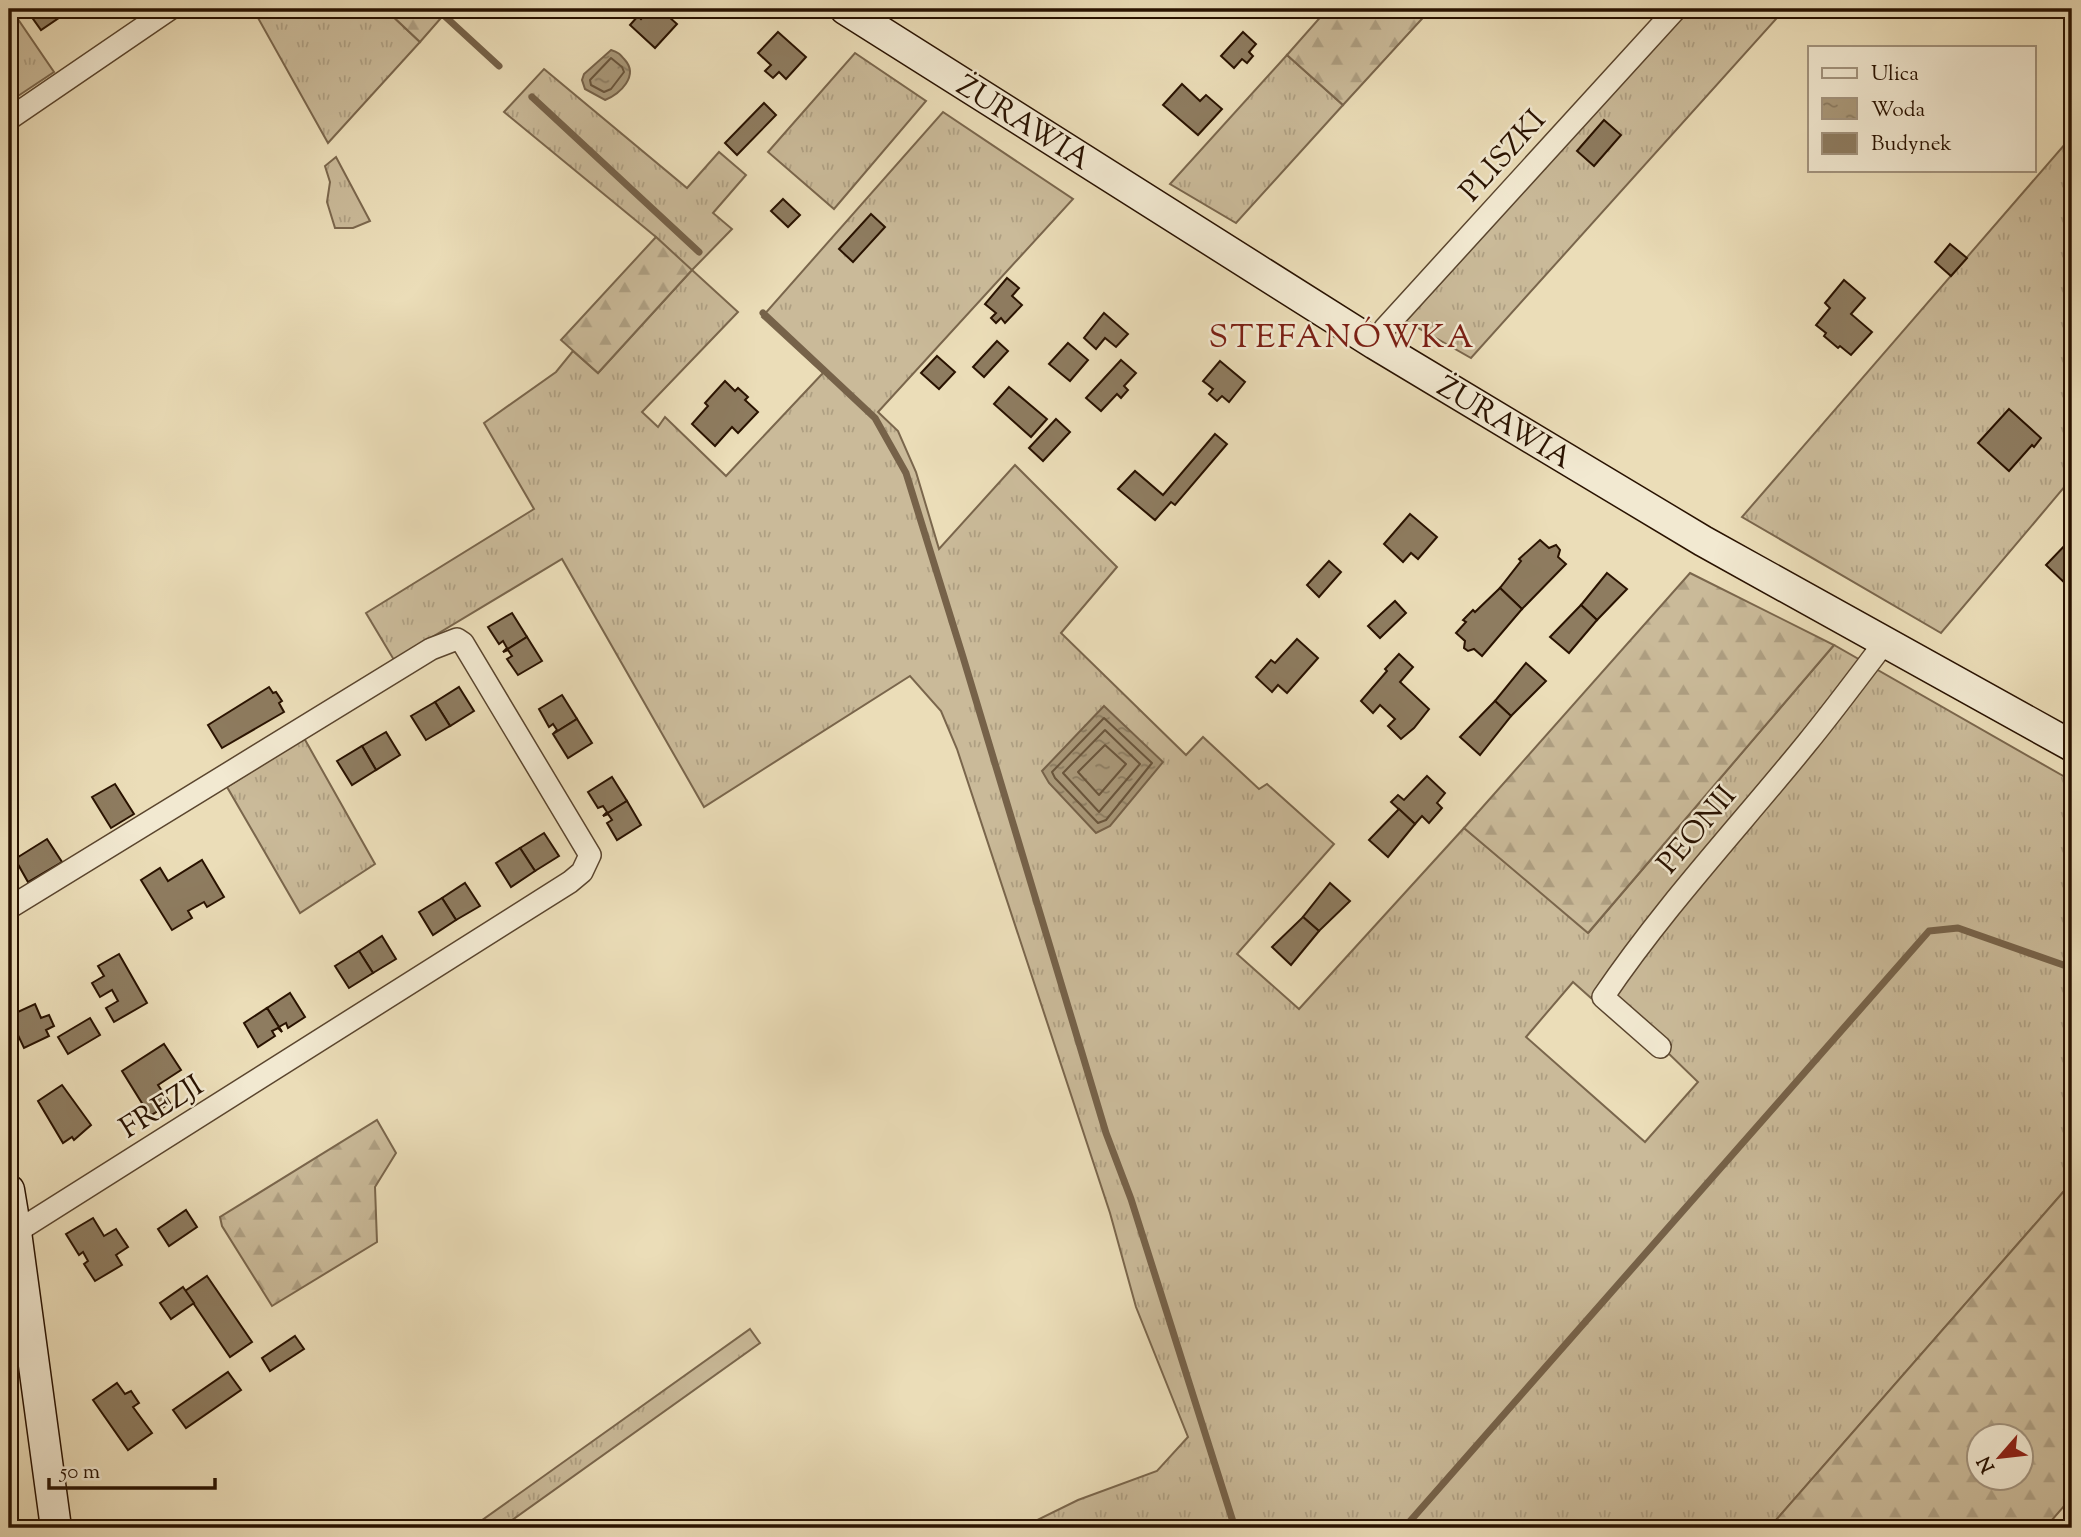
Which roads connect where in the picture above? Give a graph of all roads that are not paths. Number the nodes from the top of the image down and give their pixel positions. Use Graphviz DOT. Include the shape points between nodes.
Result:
graph roads {
  1 [pos="170,9"];
  2 [pos="845,9"];
  3 [pos="1676,9"];
  4 [pos="9,119"];
  5 [pos="1375,344"];
  6 [pos="1885,642"];
  7 [pos="2072,746"];
  8 [pos="9,908"];
  9 [pos="1660,1047"];
  10 [pos="9,1190"];
  11 [pos="16,1231"];
  12 [pos="56,1528"];
  1 -- 4 [label="street"];
  2 -- 5 [label="main road, ŻURAWIA"];
  3 -- 5 [label="street, PLISZKI"];
  5 -- 6 [label="main road, ŻURAWIA" via="1703,541"];
  6 -- 7 [label="main road, ŻURAWIA"];
  6 -- 9 [label="street, PEONII" via="1807,744 1701,867 1603,997"];
  8 -- 11 [label="street, FREZJI" via="431,649 457,639 590,855 570,883"];
  10 -- 11 [label="main road"];
  11 -- 12 [label="main road"];
}
